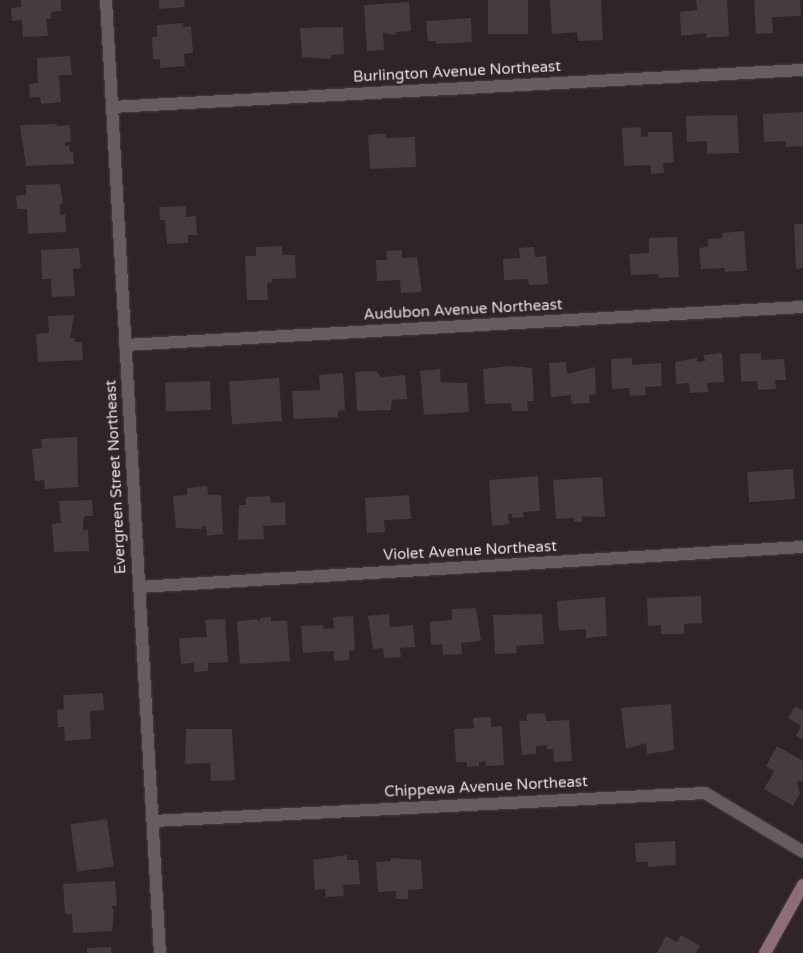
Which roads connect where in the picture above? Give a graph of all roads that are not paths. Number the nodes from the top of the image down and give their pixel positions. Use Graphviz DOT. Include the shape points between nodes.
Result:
graph roads {
  1 [pos="106,0"];
  2 [pos="803,70"];
  3 [pos="112,107"];
  4 [pos="803,307"];
  5 [pos="125,346"];
  6 [pos="803,547"];
  7 [pos="139,587"];
  8 [pos="154,821"];
  9 [pos="803,852"];
  10 [pos="803,885"];
  11 [pos="160,953"];
  12 [pos="765,953"];
  1 -- 3 [label="street, Evergreen Street Northeast"];
  2 -- 3 [label="street, Burlington Avenue Northeast"];
  3 -- 5 [label="street, Evergreen Street Northeast"];
  4 -- 5 [label="street, Audubon Avenue Northeast"];
  5 -- 7 [label="street, Evergreen Street Northeast"];
  6 -- 7 [label="street, Violet Avenue Northeast"];
  7 -- 8 [label="street, Evergreen Street Northeast"];
  8 -- 9 [label="street, Chippewa Avenue Northeast" via="704,793"];
  8 -- 11 [label="street, Evergreen Street Northeast"];
  10 -- 12 [label="street"];
}
